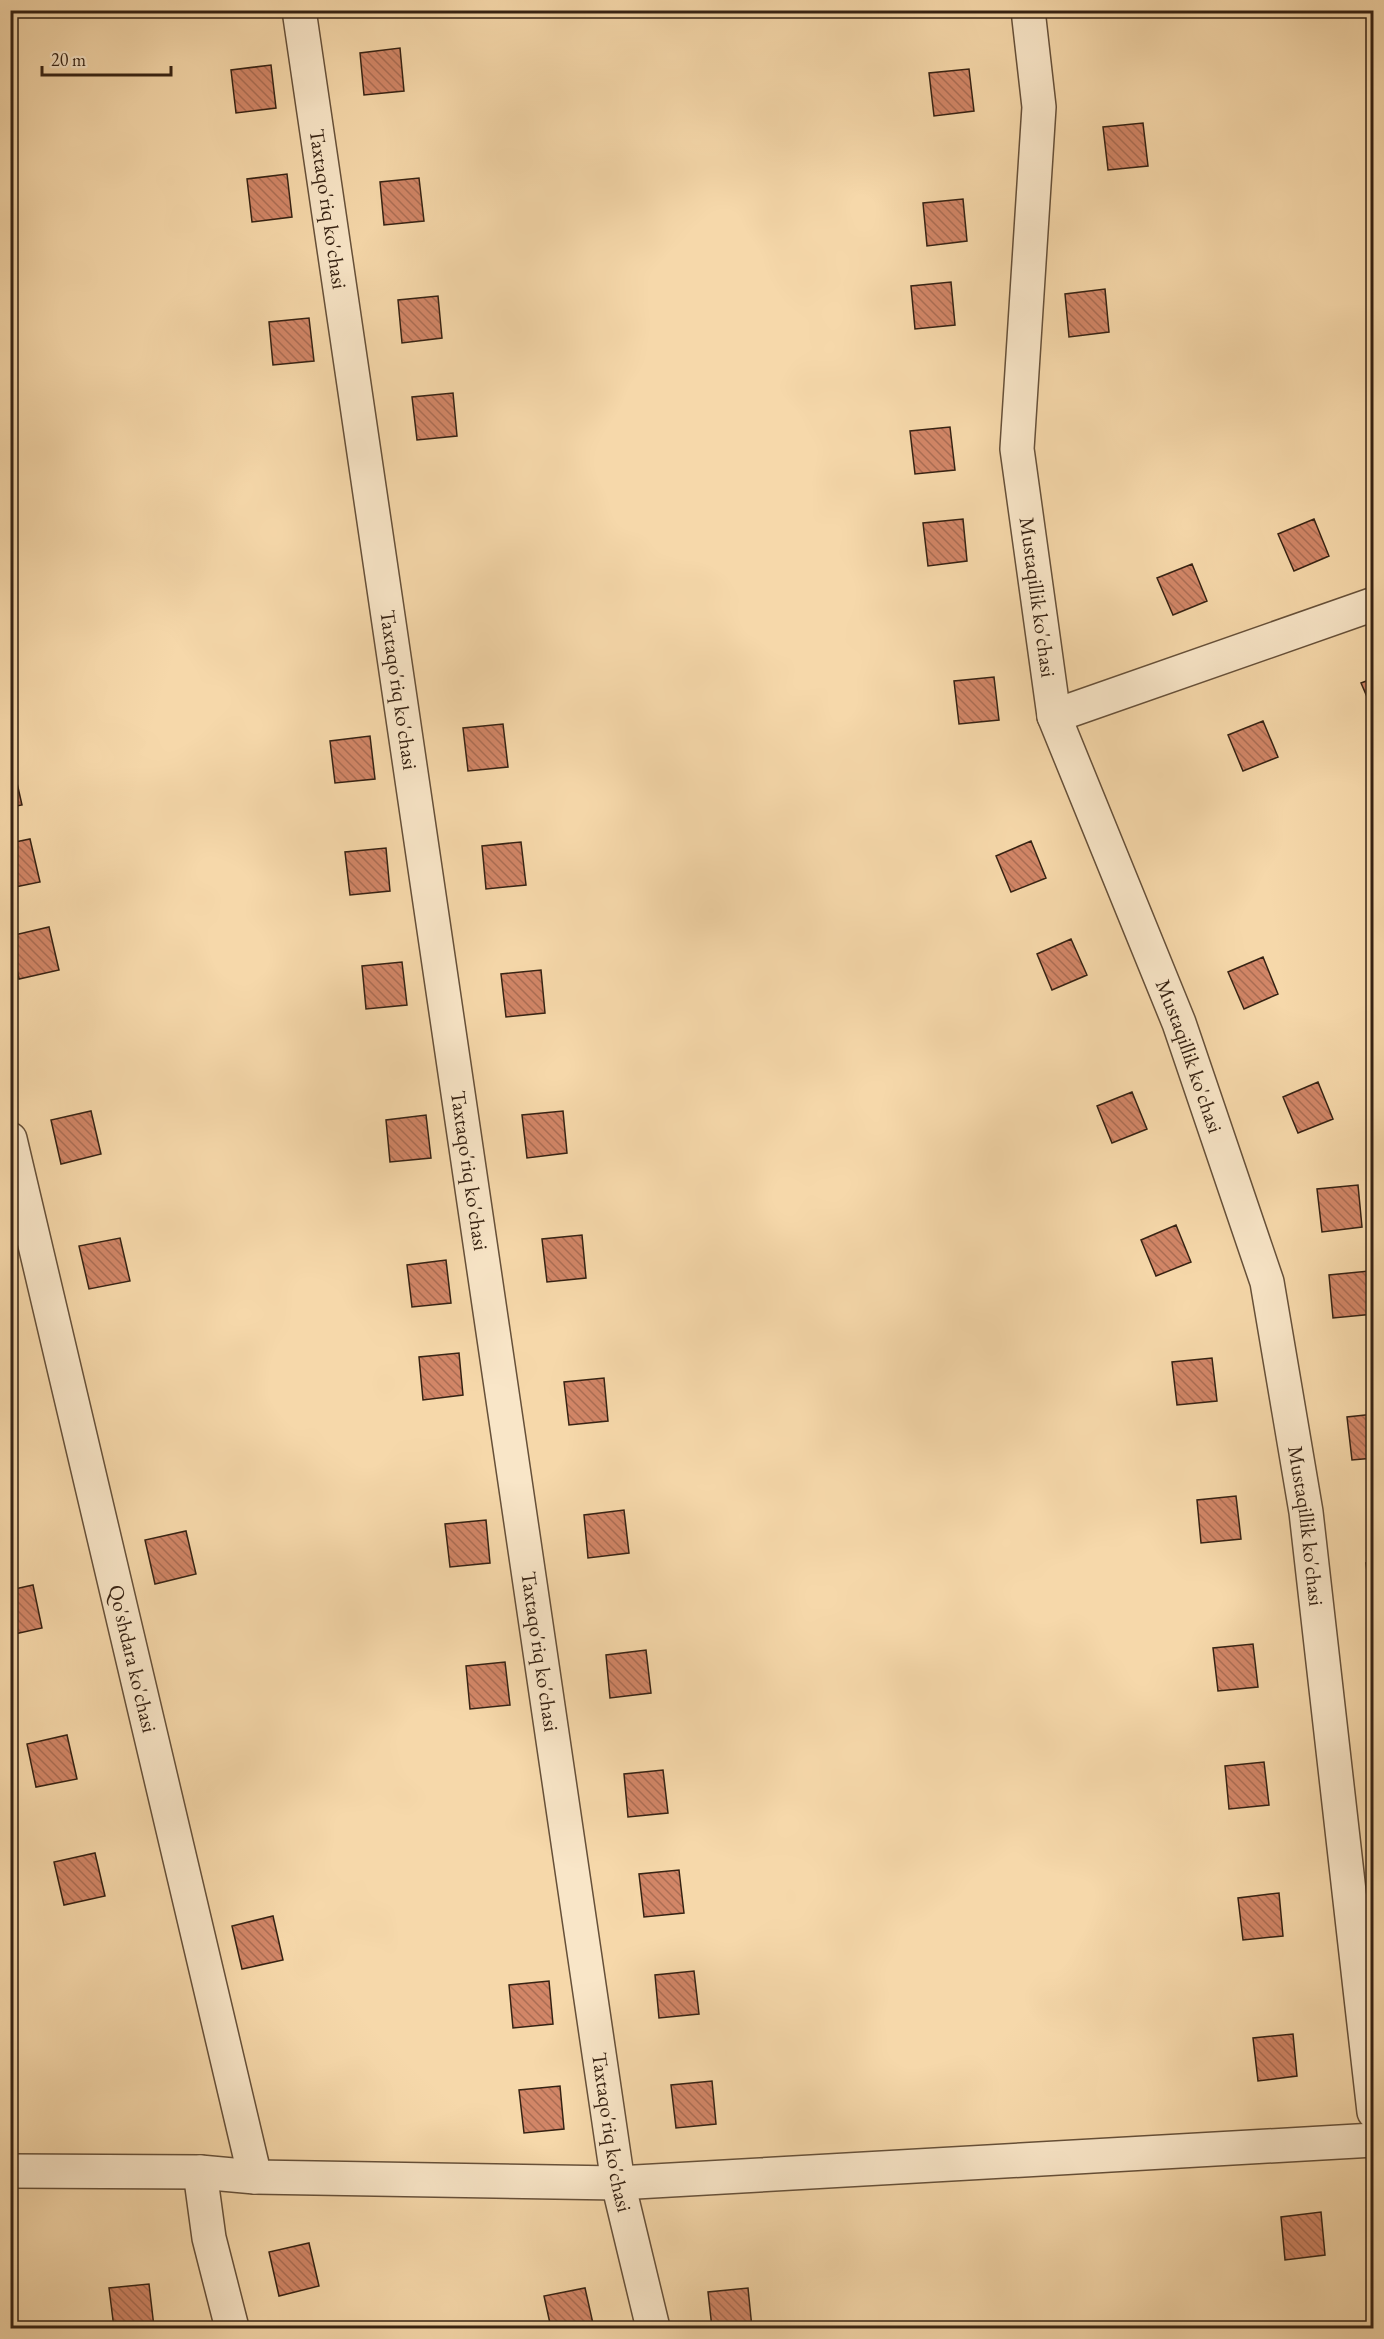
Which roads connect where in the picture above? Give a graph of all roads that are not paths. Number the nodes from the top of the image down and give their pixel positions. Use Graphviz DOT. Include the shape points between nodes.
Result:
graph roads {
  1 [pos="299,10"];
  2 [pos="1028,10"];
  3 [pos="1374,604"];
  4 [pos="1054,716"];
  5 [pos="10,1139"];
  6 [pos="1374,2112"];
  7 [pos="1374,2140"];
  8 [pos="10,2171"];
  9 [pos="200,2172"];
  10 [pos="255,2177"];
  11 [pos="618,2183"];
  12 [pos="232,2328"];
  13 [pos="653,2328"];
  1 -- 11 [label="street, Taxtaqo'riq ko'chasi"];
  2 -- 4 [label="street, Mustaqillik ko'chasi" via="1039,107 1017,449"];
  3 -- 4 [label="street"];
  4 -- 6 [label="street, Mustaqillik ko'chasi" via="1179,1023 1267,1282 1306,1512"];
  5 -- 10 [label="street, Qo'shdara ko'chasi"];
  7 -- 11 [label="street"];
  8 -- 9 [label="street"];
  9 -- 10 [label="street"];
  9 -- 12 [label="street" via="209,2238"];
  10 -- 11 [label="street"];
  11 -- 13 [label="street, Taxtaqo'riq ko'chasi"];
}
